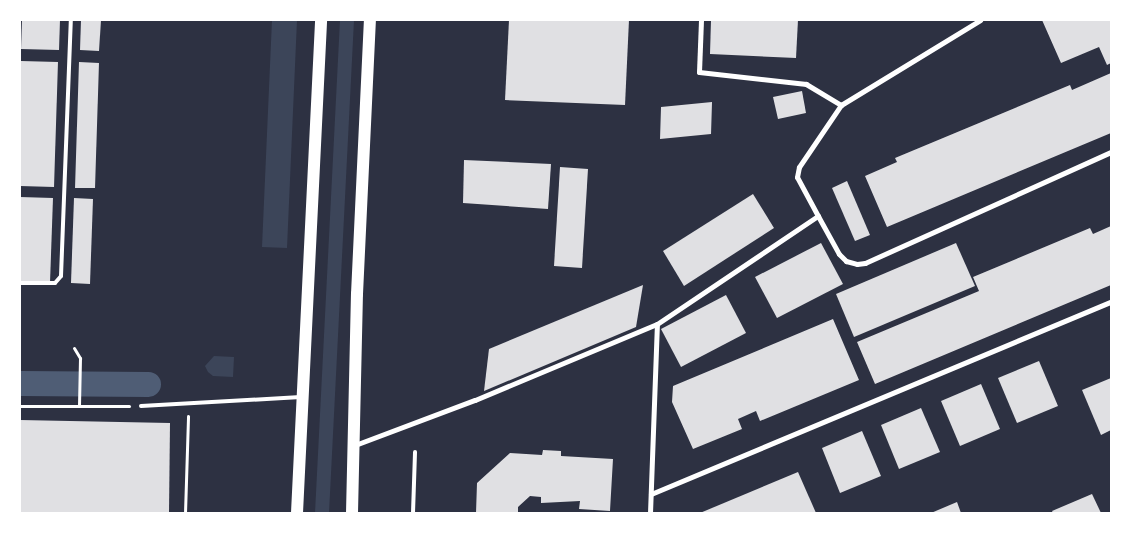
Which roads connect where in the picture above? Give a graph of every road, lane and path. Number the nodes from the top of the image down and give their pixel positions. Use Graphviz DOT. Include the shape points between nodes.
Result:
graph roads {
  1 [pos="71,20"];
  2 [pos="321,20"];
  3 [pos="370,20"];
  4 [pos="701,20"];
  5 [pos="980,20"];
  6 [pos="842,105"];
  7 [pos="1111,152"];
  8 [pos="818,216"];
  9 [pos="20,283"];
  10 [pos="1111,302"];
  11 [pos="658,324"];
  12 [pos="74,348"];
  13 [pos="302,397"];
  14 [pos="189,403"];
  15 [pos="20,406"];
  16 [pos="79,406"];
  17 [pos="141,406"];
  18 [pos="355,445"];
  19 [pos="415,452"];
  20 [pos="651,494"];
  21 [pos="186,513"];
  22 [pos="296,513"];
  23 [pos="352,513"];
  24 [pos="413,513"];
  25 [pos="650,513"];
  1 -- 9 [label="lane" via="61,276 55,283"];
  2 -- 13 [label="main road"];
  3 -- 18 [label="main road" via="357,294"];
  4 -- 6 [label="street" via="700,72 806,84"];
  5 -- 6 [label="street"];
  6 -- 8 [label="street" via="798,167 797,177"];
  7 -- 8 [label="street" via="857,264 846,261 839,254"];
  8 -- 11 [label="street"];
  10 -- 20 [label="street"];
  11 -- 18 [label="street" via="475,400"];
  11 -- 20 [label="street"];
  12 -- 16 [label="path" via="80,358"];
  13 -- 14 [label="lane"];
  13 -- 22 [label="main road"];
  14 -- 17 [label="lane"];
  14 -- 21 [label="path"];
  15 -- 16 [label="path"];
  16 -- 17 [label="path"];
  18 -- 23 [label="main road"];
  19 -- 24 [label="lane"];
  20 -- 25 [label="street"];
}
